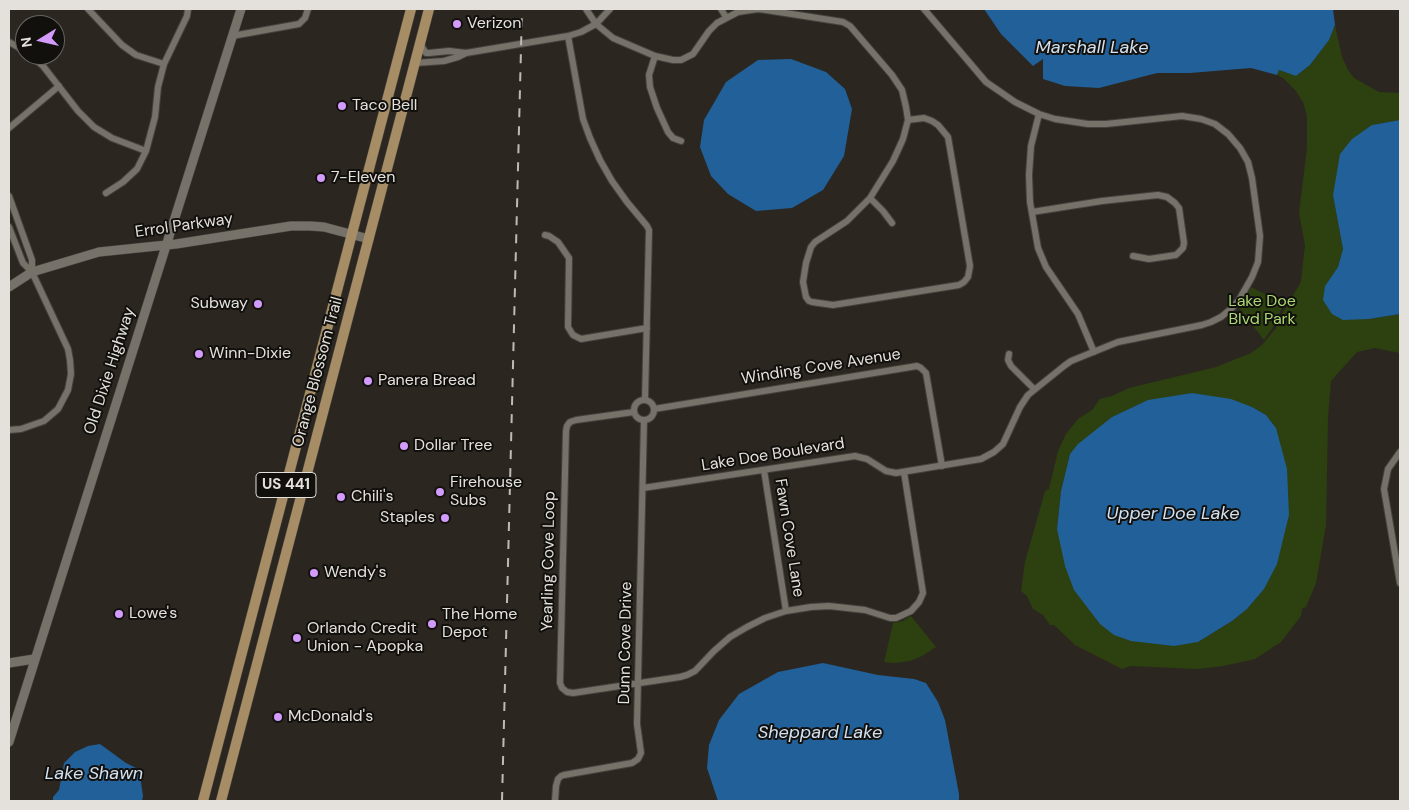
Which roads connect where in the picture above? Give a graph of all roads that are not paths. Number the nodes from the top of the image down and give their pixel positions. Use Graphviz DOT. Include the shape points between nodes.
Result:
graph roads {
  1 [pos="88,9"];
  2 [pos="188,9"];
  3 [pos="241,9"];
  4 [pos="308,9"];
  5 [pos="412,9"];
  6 [pos="429,9"];
  7 [pos="586,9"];
  8 [pos="610,9"];
  9 [pos="721,9"];
  10 [pos="924,9"];
  11 [pos="784,10"];
  12 [pos="726,17"];
  13 [pos="596,24"];
  14 [pos="405,34"];
  15 [pos="232,36"];
  16 [pos="568,36"];
  17 [pos="421,42"];
  18 [pos="466,53"];
  19 [pos="656,56"];
  20 [pos="415,63"];
  21 [pos="164,64"];
  22 [pos="42,65"];
  23 [pos="396,67"];
  24 [pos="59,86"];
  25 [pos="408,91"];
  26 [pos="1039,114"];
  27 [pos="908,120"];
  28 [pos="9,128"];
  29 [pos="681,141"];
  30 [pos="146,151"];
  31 [pos="106,193"];
  32 [pos="9,196"];
  33 [pos="870,198"];
  34 [pos="1032,212"];
  35 [pos="892,223"];
  36 [pos="9,227"];
  37 [pos="352,235"];
  38 [pos="545,235"];
  39 [pos="369,239"];
  40 [pos="166,245"];
  41 [pos="1133,256"];
  42 [pos="32,272"];
  43 [pos="9,287"];
  44 [pos="647,328"];
  45 [pos="1094,352"];
  46 [pos="1009,354"];
  47 [pos="1034,389"];
  48 [pos="310,393"];
  49 [pos="645,400"];
  50 [pos="654,409"];
  51 [pos="634,412"];
  52 [pos="321,420"];
  53 [pos="644,420"];
  54 [pos="303,422"];
  55 [pos="9,430"];
  56 [pos="314,448"];
  57 [pos="1400,452"];
  58 [pos="942,466"];
  59 [pos="764,470"];
  60 [pos="904,472"];
  61 [pos="644,488"];
  62 [pos="1400,583"];
  63 [pos="786,611"];
  64 [pos="34,659"];
  65 [pos="9,663"];
  66 [pos="638,683"];
  67 [pos="9,742"];
  68 [pos="203,801"];
  69 [pos="221,801"];
  70 [pos="556,801"];
  1 -- 21 [label="street" via="122,45 136,55"];
  2 -- 21 [label="street"];
  3 -- 15 [label="street, Old Dixie Highway"];
  4 -- 15 [label="street" via="299,24"];
  5 -- 14 [label="main road, Orange Blossom Trail / US 441"];
  6 -- 17 [label="main road, Orange Blossom Trail / US 441"];
  7 -- 13 [label="street"];
  8 -- 13 [label="street"];
  9 -- 12 [label="street"];
  10 -- 26 [label="street, Lake Doe Boulevard" via="986,82"];
  11 -- 12 [label="street" via="758,9"];
  11 -- 27 [label="street" via="850,26 898,84 904,96"];
  12 -- 19 [label="street" via="709,31 689,57 674,60"];
  13 -- 16 [label="street"];
  13 -- 19 [label="street" via="613,38"];
  14 -- 20 [label="main road" via="407,50"];
  14 -- 23 [label="main road, Orange Blossom Trail / US 441"];
  15 -- 40 [label="street, Old Dixie Highway"];
  16 -- 18 [label="street"];
  16 -- 44 [label="street" via="583,119 590,138 612,181 648,226"];
  17 -- 18 [label="street" via="426,53"];
  17 -- 20 [label="main road, Orange Blossom Trail / US 441"];
  18 -- 20 [label="street" via="444,61"];
  19 -- 29 [label="street" via="649,75 650,87 668,132"];
  20 -- 25 [label="main road, Orange Blossom Trail / US 441"];
  21 -- 30 [label="street"];
  22 -- 24 [label="street"];
  23 -- 25 [label="main road" via="404,72"];
  23 -- 37 [label="main road, Orange Blossom Trail / US 441"];
  24 -- 28 [label="street"];
  24 -- 30 [label="street" via="94,127"];
  25 -- 39 [label="main road, Orange Blossom Trail / US 441"];
  26 -- 34 [label="street" via="1029,161"];
  26 -- 45 [label="street, Lake Doe Boulevard" via="1088,124 1182,116 1201,119 1215,124 1234,140 1248,162 1252,178 1259,224 1258,262 1232,308 1202,325 1127,340"];
  27 -- 33 [label="street" via="893,161"];
  27 -- 33 [label="street" via="924,118 932,121 948,137 970,266 968,277 958,285 833,306 807,299 804,277 811,246 847,221"];
  30 -- 31 [label="street" via="136,169"];
  32 -- 42 [label="street" via="32,260"];
  33 -- 35 [label="street"];
  34 -- 41 [label="street" via="1102,201 1158,195 1167,197 1179,208 1183,248 1176,255 1149,259"];
  34 -- 45 [label="street" via="1041,258 1078,314"];
  36 -- 42 [label="street" via="23,263"];
  37 -- 39 [label="street, Errol Parkway"];
  37 -- 40 [label="street, Errol Parkway" via="324,228 291,226"];
  37 -- 48 [label="main road, Orange Blossom Trail / US 441"];
  38 -- 44 [label="street" via="558,242 569,258 568,326 573,335 582,338"];
  39 -- 52 [label="main road, Orange Blossom Trail / US 441"];
  40 -- 42 [label="street, Errol Parkway" via="99,252"];
  40 -- 64 [label="street, Old Dixie Highway"];
  42 -- 43 [label="street, Errol Parkway"];
  42 -- 55 [label="street" via="68,349 71,374 68,390 58,408 44,421"];
  44 -- 49 [label="street"];
  45 -- 47 [label="street, Lake Doe Boulevard" via="1072,361"];
  46 -- 47 [label="street" via="1011,366"];
  47 -- 58 [label="street, Lake Doe Boulevard" via="1023,402 999,448 981,459"];
  48 -- 52 [label="main road" via="315,416"];
  48 -- 54 [label="main road, Orange Blossom Trail / US 441"];
  49 -- 50 [label="street"];
  49 -- 51 [label="street" via="637,403"];
  50 -- 53 [label="street" via="650,418"];
  50 -- 58 [label="street, Winding Cove Avenue" via="916,366 926,373"];
  51 -- 53 [label="street"];
  51 -- 66 [label="street, Yearling Cove Loop" via="576,420 567,426 560,682 562,688 573,693"];
  52 -- 56 [label="main road, Orange Blossom Trail / US 441"];
  53 -- 61 [label="street, Dunn Cove Drive"];
  54 -- 56 [label="main road" via="313,433"];
  54 -- 68 [label="main road, Orange Blossom Trail / US 441"];
  56 -- 69 [label="main road, Orange Blossom Trail / US 441"];
  57 -- 62 [label="street" via="1388,469 1384,489"];
  58 -- 60 [label="street, Lake Doe Boulevard"];
  59 -- 60 [label="street, Lake Doe Boulevard" via="855,456 867,459 886,471"];
  59 -- 61 [label="street, Lake Doe Boulevard"];
  59 -- 63 [label="street, Fawn Cove Lane"];
  60 -- 63 [label="street" via="923,593 915,607 896,618 829,606"];
  61 -- 66 [label="street, Dunn Cove Drive"];
  63 -- 66 [label="street" via="756,622 730,638 687,675"];
  64 -- 65 [label="street"];
  64 -- 67 [label="street, Old Dixie Highway"];
  66 -- 70 [label="street, Dunn Cove Drive" via="641,753 638,759 632,764 558,778"];
}
